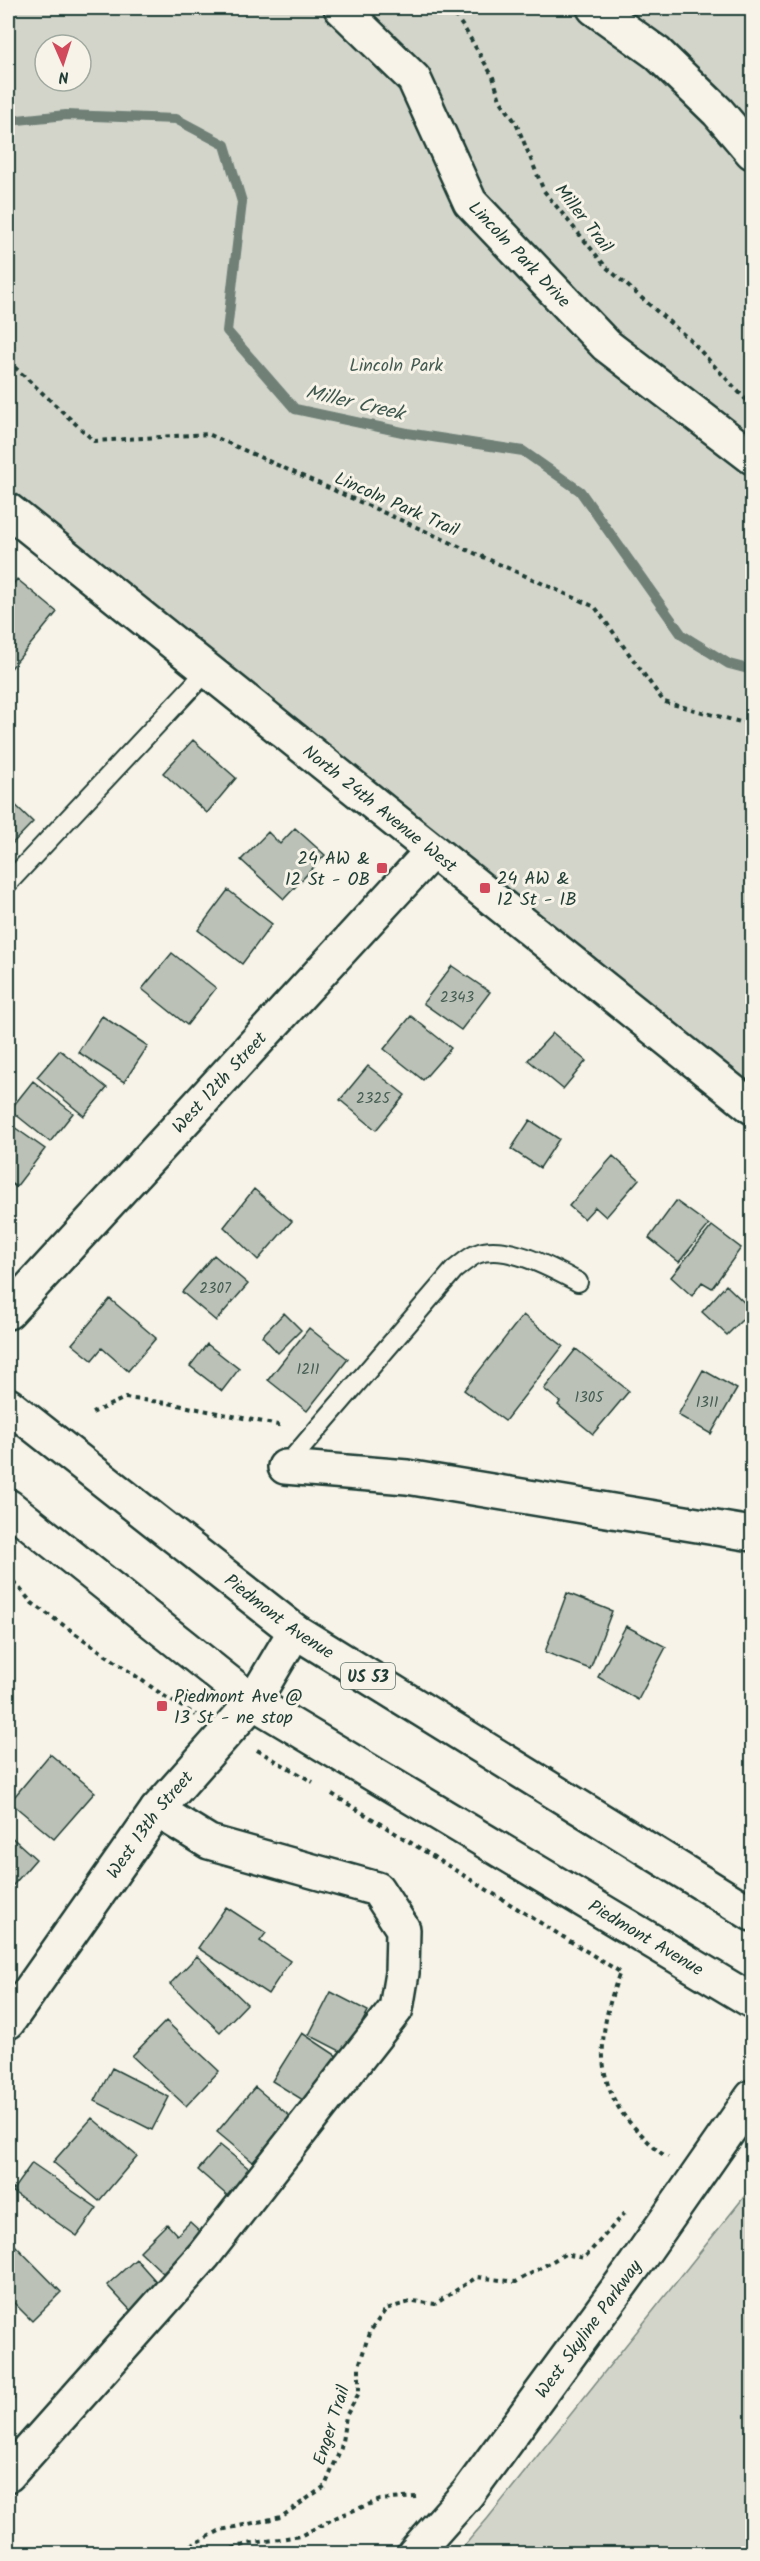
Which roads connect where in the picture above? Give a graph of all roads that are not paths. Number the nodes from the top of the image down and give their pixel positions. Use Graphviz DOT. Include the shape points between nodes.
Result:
graph roads {
  1 [pos="341,8"];
  2 [pos="594,8"];
  3 [pos="753,152"];
  4 [pos="753,457"];
  5 [pos="8,510"];
  6 [pos="207,671"];
  7 [pos="431,852"];
  8 [pos="8,883"];
  9 [pos="753,1107"];
  10 [pos="578,1282"];
  11 [pos="8,1312"];
  12 [pos="8,1405"];
  13 [pos="285,1467"];
  14 [pos="8,1508"];
  15 [pos="753,1534"];
  16 [pos="295,1631"];
  17 [pos="253,1702"];
  18 [pos="157,1810"];
  19 [pos="753,1914"];
  20 [pos="753,2001"];
  21 [pos="8,2022"];
  22 [pos="753,2097"];
  23 [pos="8,2475"];
  24 [pos="414,2553"];
  1 -- 4 [label="main road, Lincoln Park Drive" via="414,79 471,202 606,345"];
  2 -- 3 [label="main road" via="657,53"];
  5 -- 6 [label="main road, North 24th Avenue West"];
  6 -- 7 [label="main road, North 24th Avenue West"];
  6 -- 8 [label="lane"];
  7 -- 9 [label="main road, North 24th Avenue West"];
  7 -- 11 [label="main road, West 12th Street"];
  10 -- 13 [label="lane" via="542,1263 506,1252 478,1253 454,1270"];
  12 -- 16 [label="main road, Piedmont Avenue / US 53"];
  13 -- 15 [label="main road" via="407,1478"];
  14 -- 17 [label="main road, Piedmont Avenue"];
  16 -- 17 [label="main road, West 13th Street"];
  16 -- 19 [label="main road, Piedmont Avenue / US 53"];
  17 -- 18 [label="main road, West 13th Street"];
  17 -- 20 [label="main road, Piedmont Avenue"];
  18 -- 21 [label="main road, West 13th Street"];
  18 -- 23 [label="main road" via="209,1842 377,1889 403,1929 396,2009 204,2255"];
  22 -- 24 [label="main road, West Skyline Parkway" via="686,2167 468,2493"];
}
